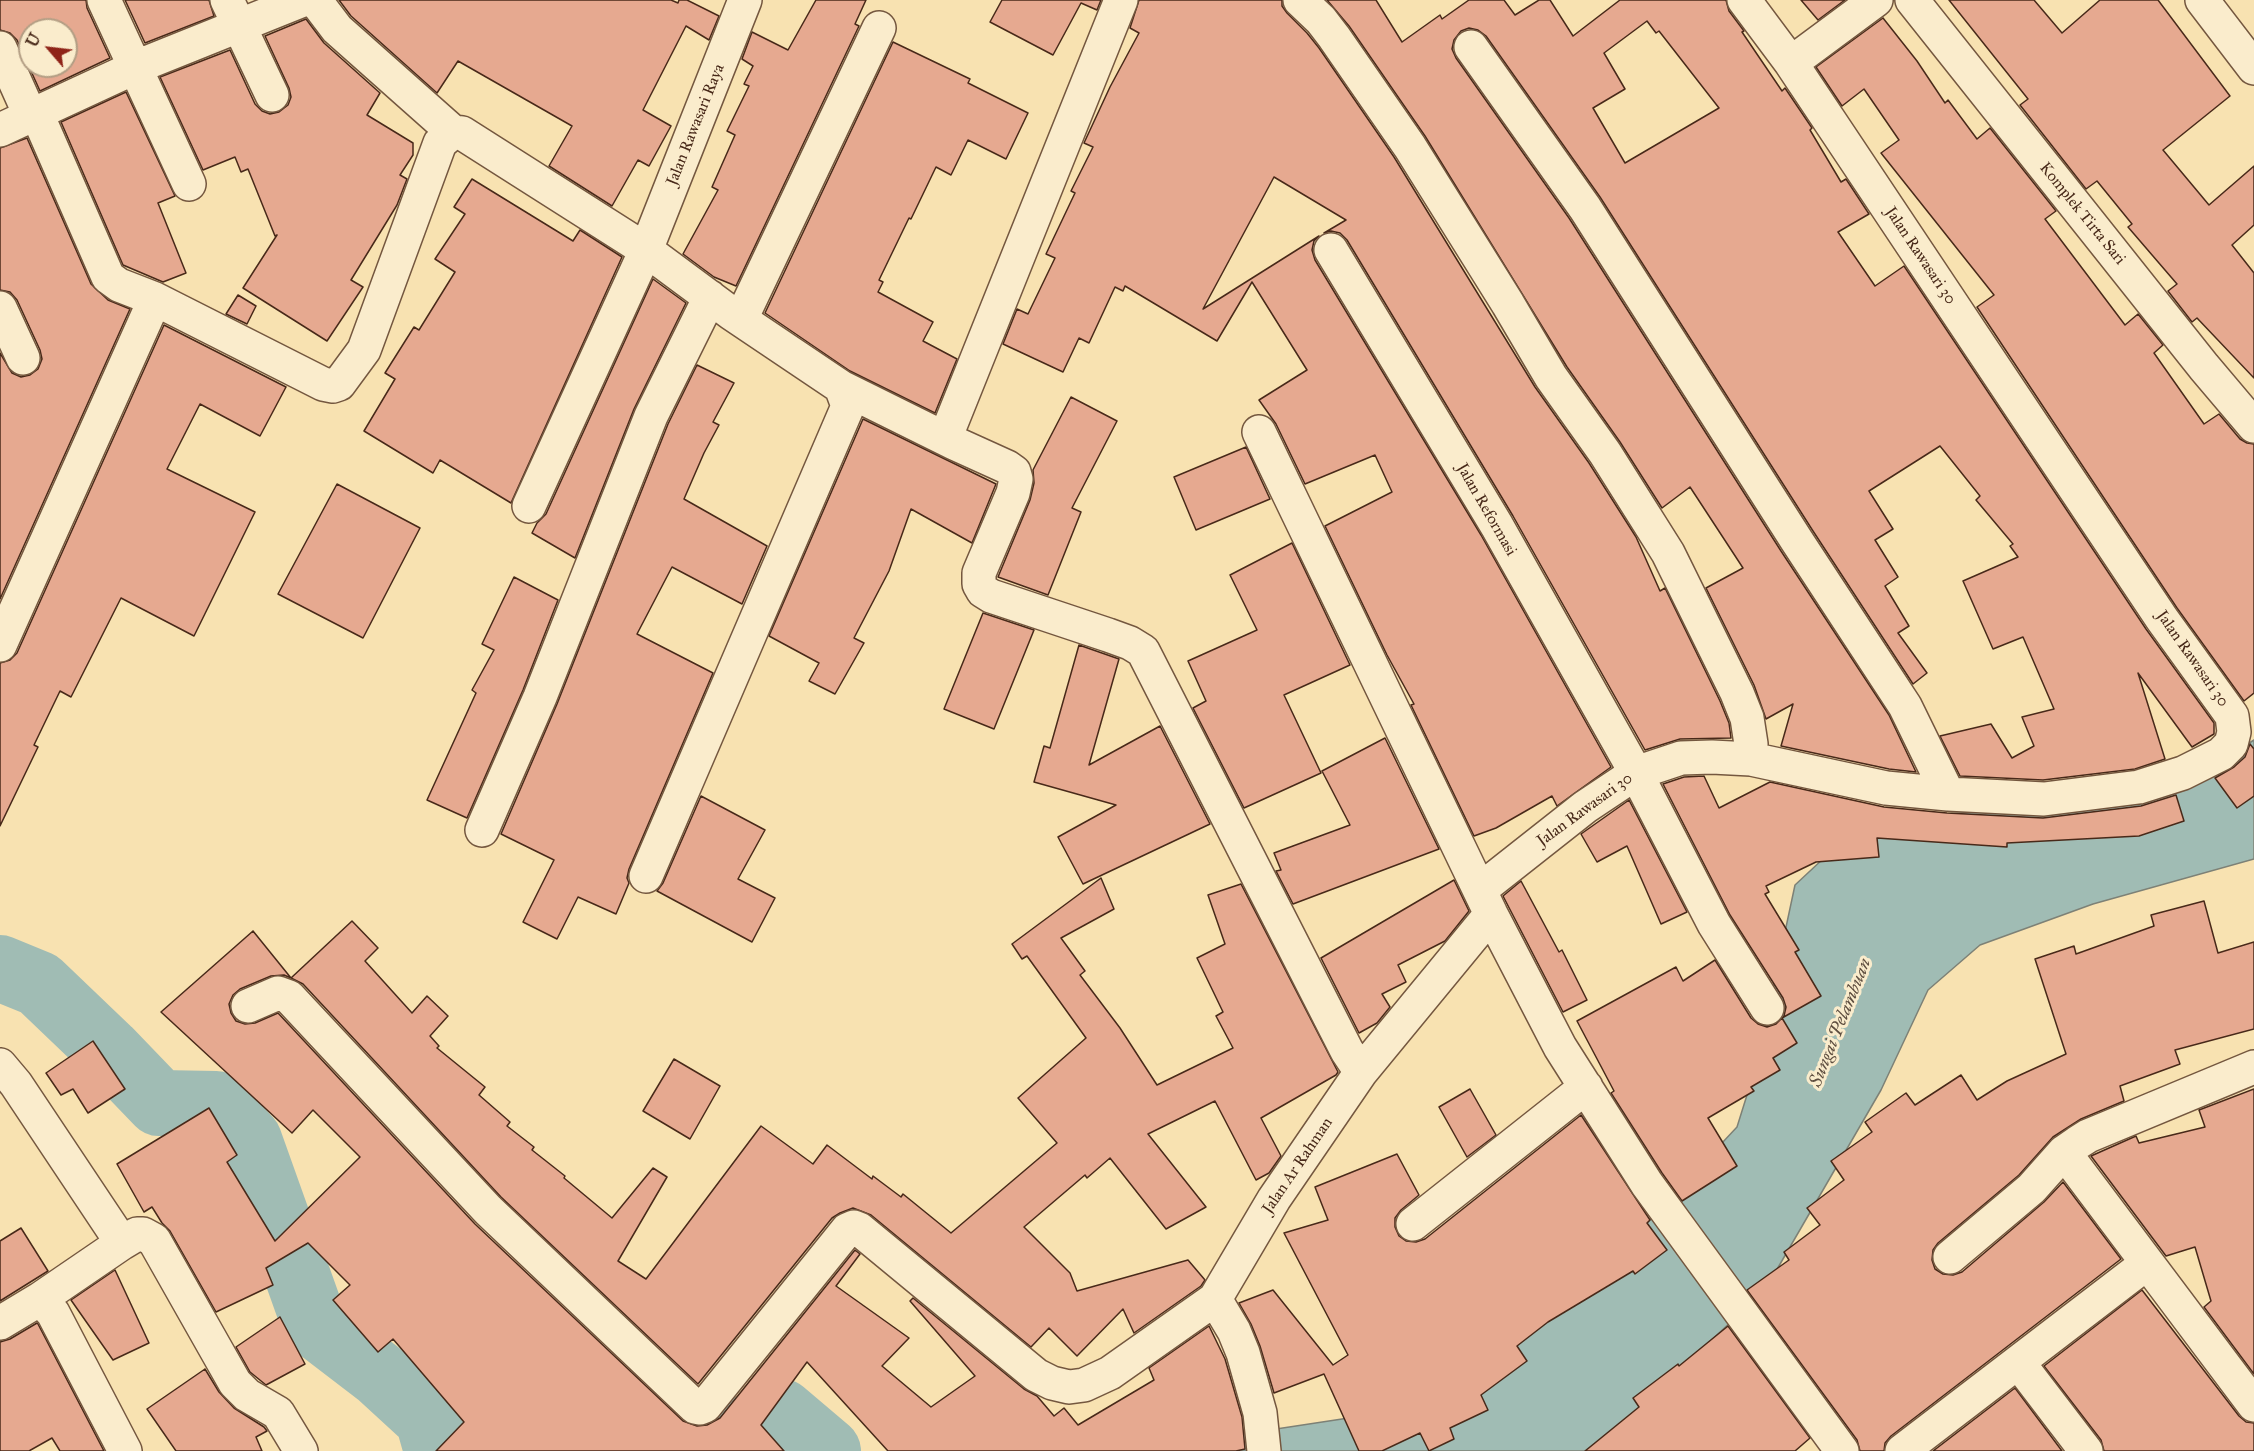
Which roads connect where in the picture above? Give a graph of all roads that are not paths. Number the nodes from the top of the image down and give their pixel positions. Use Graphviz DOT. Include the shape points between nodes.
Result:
graph roads {
  1 [pos="104,0"];
  2 [pos="303,0"];
  3 [pos="315,0"];
  4 [pos="746,0"];
  5 [pos="1121,0"];
  6 [pos="1300,0"];
  7 [pos="1744,0"];
  8 [pos="1876,0"];
  9 [pos="1912,0"];
  10 [pos="2202,0"];
  11 [pos="233,13"];
  12 [pos="879,28"];
  13 [pos="1471,47"];
  14 [pos="0,48"];
  15 [pos="1791,63"];
  16 [pos="136,67"];
  17 [pos="2254,68"];
  18 [pos="272,95"];
  19 [pos="34,115"];
  20 [pos="0,130"];
  21 [pos="453,132"];
  22 [pos="189,184"];
  23 [pos="646,250"];
  24 [pos="1331,250"];
  25 [pos="710,297"];
  26 [pos="155,299"];
  27 [pos="0,308"];
  28 [pos="741,319"];
  29 [pos="23,358"];
  30 [pos="841,387"];
  31 [pos="2254,426"];
  32 [pos="1259,432"];
  33 [pos="954,443"];
  34 [pos="529,506"];
  35 [pos="0,645"];
  36 [pos="1751,759"];
  37 [pos="1636,773"];
  38 [pos="1948,794"];
  39 [pos="482,830"];
  40 [pos="646,876"];
  41 [pos="1486,902"];
  42 [pos="248,1006"];
  43 [pos="1767,1008"];
  44 [pos="0,1065"];
  45 [pos="2254,1067"];
  46 [pos="1360,1072"];
  47 [pos="1586,1087"];
  48 [pos="2064,1152"];
  49 [pos="1413,1224"];
  50 [pos="122,1243"];
  51 [pos="1950,1257"];
  52 [pos="2146,1264"];
  53 [pos="40,1299"];
  54 [pos="1215,1299"];
  55 [pos="0,1323"];
  56 [pos="2018,1362"];
  57 [pos="2254,1405"];
  58 [pos="1262,1438"];
  59 [pos="125,1451"];
  60 [pos="301,1451"];
  61 [pos="1842,1451"];
  62 [pos="1902,1451"];
  63 [pos="2086,1451"];
  1 -- 16 [label="street"];
  2 -- 11 [label="street"];
  3 -- 21 [label="street" via="337,29"];
  4 -- 23 [label="street, Jalan Rawasari Raya"];
  5 -- 33 [label="street" via="951,423 948,431"];
  6 -- 36 [label="street" via="1334,37 1410,147 1551,377 1668,553 1747,718"];
  7 -- 15 [label="street, Jalan Rawasari 30"];
  8 -- 15 [label="street"];
  9 -- 31 [label="street, Komplek Tirta Sari"];
  10 -- 17 [label="street"];
  11 -- 16 [label="street"];
  11 -- 18 [label="street"];
  12 -- 28 [label="street"];
  13 -- 38 [label="street" via="1585,208 1905,706"];
  14 -- 19 [label="street"];
  15 -- 38 [label="street, Jalan Rawasari 30" via="2156,609 2232,716 2231,744 2221,754 2183,773 2139,787 2044,799"];
  16 -- 19 [label="street"];
  16 -- 22 [label="street"];
  19 -- 20 [label="street"];
  19 -- 26 [label="street" via="108,277"];
  21 -- 23 [label="street" via="470,138"];
  21 -- 26 [label="street" via="440,143 364,350 339,384 323,384"];
  23 -- 25 [label="street"];
  23 -- 34 [label="street, Jalan Rawasari Raya"];
  24 -- 37 [label="street, Jalan Reformasi" via="1497,526"];
  25 -- 28 [label="street"];
  25 -- 39 [label="street" via="651,416 540,698"];
  26 -- 35 [label="street"];
  27 -- 29 [label="street"];
  28 -- 30 [label="street"];
  30 -- 33 [label="street"];
  30 -- 40 [label="street" via="848,406"];
  32 -- 41 [label="street"];
  33 -- 46 [label="street" via="1007,467 1016,478 979,573 983,591 1143,651"];
  36 -- 37 [label="street, Jalan Rawasari 30" via="1681,758"];
  36 -- 38 [label="street, Jalan Rawasari 30" via="1886,788"];
  37 -- 41 [label="street, Jalan Rawasari 30" via="1585,807"];
  37 -- 43 [label="street, Jalan Reformasi" via="1713,924"];
  41 -- 46 [label="street, Jalan Ar Rahman"];
  41 -- 47 [label="street" via="1560,1047"];
  42 -- 54 [label="street" via="278,993 289,997 488,1210 696,1407 705,1406 847,1230 854,1227 1036,1375 1069,1387 1110,1373"];
  44 -- 50 [label="street"];
  45 -- 48 [label="street" via="2088,1136"];
  46 -- 54 [label="street, Jalan Ar Rahman" via="1274,1199"];
  47 -- 49 [label="street"];
  47 -- 61 [label="street" via="1647,1184"];
  48 -- 51 [label="street" via="2032,1188"];
  48 -- 52 [label="street"];
  50 -- 53 [label="street"];
  50 -- 60 [label="street" via="137,1234 154,1240 235,1383 278,1413"];
  52 -- 56 [label="street"];
  52 -- 57 [label="street"];
  53 -- 55 [label="street"];
  53 -- 59 [label="street" via="53,1313"];
  54 -- 58 [label="street" via="1243,1353"];
  56 -- 62 [label="street"];
  56 -- 63 [label="street"];
}
